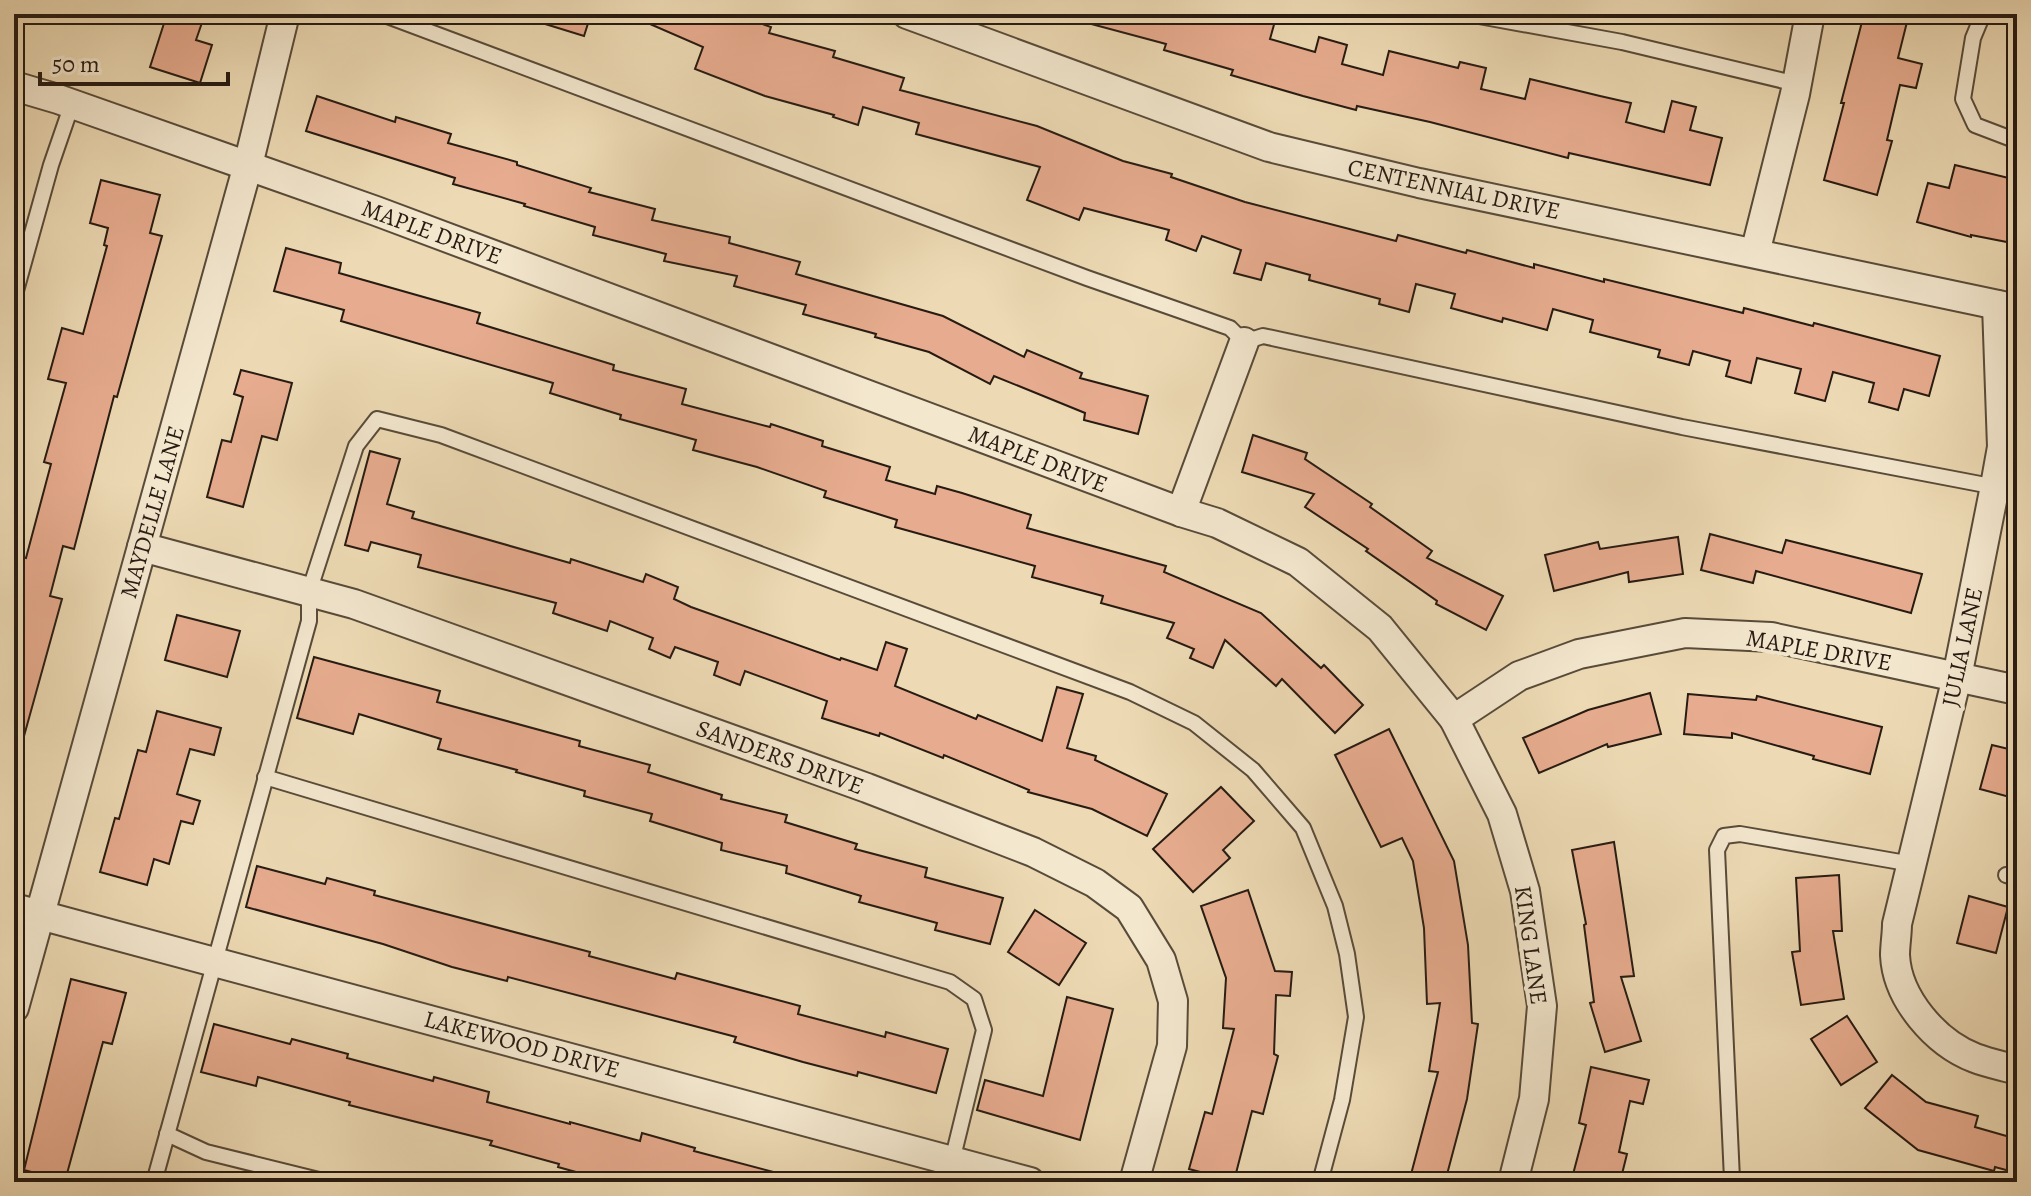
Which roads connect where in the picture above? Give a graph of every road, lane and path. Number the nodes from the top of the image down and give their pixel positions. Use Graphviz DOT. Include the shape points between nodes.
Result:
graph roads {
  1 [pos="285,14"];
  2 [pos="382,14"];
  3 [pos="907,14"];
  4 [pos="1468,14"];
  5 [pos="1810,14"];
  6 [pos="1983,14"];
  7 [pos="1797,84"];
  8 [pos="14,86"];
  9 [pos="72,104"];
  10 [pos="2017,141"];
  11 [pos="248,165"];
  12 [pos="1755,253"];
  13 [pos="14,298"];
  14 [pos="2007,307"];
  15 [pos="1244,342"];
  16 [pos="2006,489"];
  17 [pos="1181,512"];
  18 [pos="142,547"];
  19 [pos="309,592"];
  20 [pos="1957,677"];
  21 [pos="2017,690"];
  22 [pos="1454,719"];
  23 [pos="265,777"];
  24 [pos="1912,864"];
  25 [pos="27,911"];
  26 [pos="213,961"];
  27 [pos="14,1008"];
  28 [pos="2017,1070"];
  29 [pos="167,1134"];
  30 [pos="952,1161"];
  31 [pos="154,1182"];
  32 [pos="327,1182"];
  33 [pos="1030,1182"];
  34 [pos="1134,1182"];
  35 [pos="1320,1182"];
  36 [pos="1513,1182"];
  37 [pos="1743,1182"];
  1 -- 11 [label="street, MAYDELLE LANE"];
  2 -- 15 [label="lane" via="1230,328"];
  3 -- 12 [label="street, CENTENNIAL DRIVE" via="1269,147"];
  4 -- 7 [label="lane" via="1622,42"];
  5 -- 7 [label="street"];
  6 -- 10 [label="lane" via="1973,38 1963,99 1975,125"];
  7 -- 12 [label="street"];
  8 -- 9 [label="street, MAPLE DRIVE"];
  9 -- 11 [label="street, MAPLE DRIVE"];
  9 -- 13 [label="lane"];
  11 -- 17 [label="street, MAPLE DRIVE"];
  11 -- 18 [label="street, MAYDELLE LANE"];
  12 -- 14 [label="street, CENTENNIAL DRIVE"];
  14 -- 16 [label="street, JULIA LANE" via="2002,447"];
  15 -- 16 [label="lane" via="1263,336 1682,427"];
  15 -- 17 [label="street"];
  16 -- 20 [label="street, JULIA LANE"];
  17 -- 22 [label="street, MAPLE DRIVE" via="1217,523 1298,562 1380,628"];
  18 -- 19 [label="street, SANDERS DRIVE"];
  18 -- 25 [label="street, MAYDELLE LANE"];
  19 -- 23 [label="lane" via="309,621"];
  19 -- 34 [label="street, SANDERS DRIVE" via="867,788 1033,852 1095,883 1129,908 1161,960 1173,1001 1172,1046"];
  19 -- 35 [label="lane" via="356,446 377,419 441,435 1130,692 1194,723 1253,770 1303,828 1335,906 1356,1017 1342,1100"];
  20 -- 21 [label="street, MAPLE DRIVE"];
  20 -- 22 [label="street, MAPLE DRIVE" via="1771,637 1685,633 1579,654 1519,676"];
  20 -- 24 [label="street, JULIA LANE"];
  22 -- 36 [label="street, KING LANE" via="1506,827 1525,891 1542,1006 1534,1099"];
  23 -- 26 [label="lane"];
  23 -- 30 [label="lane" via="950,982 974,999 984,1030"];
  24 -- 28 [label="street, JULIA LANE" via="1897,924 1895,958 1918,1015 1936,1036 1973,1058"];
  24 -- 37 [label="lane" via="1740,834 1724,836 1717,850 1732,1179"];
  25 -- 26 [label="street, LAKEWOOD DRIVE"];
  25 -- 27 [label="street, MAYDELLE LANE"];
  26 -- 29 [label="lane"];
  26 -- 30 [label="street, LAKEWOOD DRIVE"];
  29 -- 31 [label="lane"];
  29 -- 32 [label="lane" via="206,1152"];
  30 -- 33 [label="street, LAKEWOOD DRIVE"];
}
